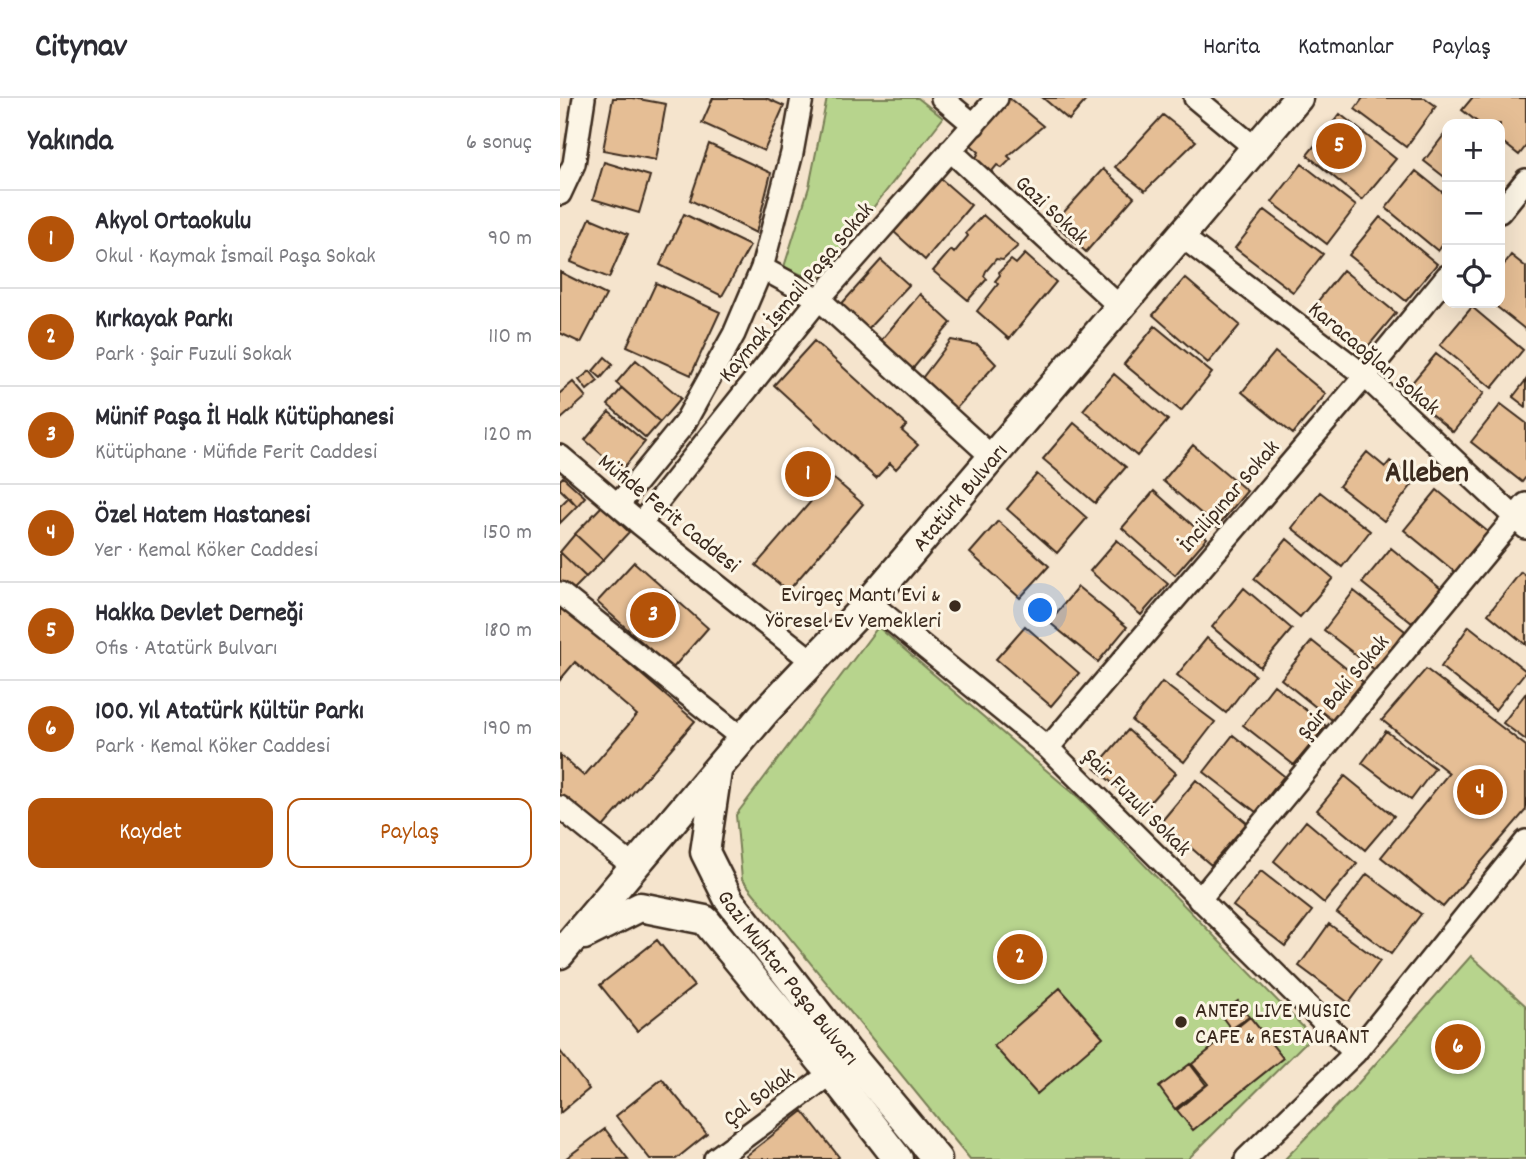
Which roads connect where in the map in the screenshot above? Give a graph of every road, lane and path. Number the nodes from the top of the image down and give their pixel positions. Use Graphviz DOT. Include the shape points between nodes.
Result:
graph roads {
  1 [pos="584,98"];
  2 [pos="802,98"];
  3 [pos="942,98"];
  4 [pos="997,98"];
  5 [pos="1195,98"];
  6 [pos="1298,98"];
  7 [pos="974,125"];
  8 [pos="1255,148"];
  9 [pos="950,150"];
  10 [pos="1526,180"];
  11 [pos="560,194"];
  12 [pos="1505,206"];
  13 [pos="1181,236"];
  14 [pos="762,268"];
  15 [pos="1442,281"];
  16 [pos="819,299"];
  17 [pos="1120,307"];
  18 [pos="1365,376"];
  19 [pos="560,456"];
  20 [pos="992,457"];
  21 [pos="618,505"];
  22 [pos="1522,517"];
  23 [pos="640,524"];
  24 [pos="560,593"];
  25 [pos="869,602"];
  26 [pos="812,661"];
  27 [pos="743,739"];
  28 [pos="1048,748"];
  29 [pos="717,771"];
  30 [pos="560,807"];
  31 [pos="1526,841"];
  32 [pos="635,868"];
  33 [pos="1199,900"];
  34 [pos="566,947"];
  35 [pos="1355,1053"];
  36 [pos="831,1073"];
  37 [pos="715,1159"];
  38 [pos="898,1159"];
  39 [pos="937,1159"];
  40 [pos="1246,1159"];
  1 -- 11 [label="street" via="574,164"];
  2 -- 14 [label="street"];
  3 -- 7 [label="street"];
  4 -- 7 [label="street, Kaymak İsmail Paşa Sokak"];
  5 -- 8 [label="street"];
  6 -- 8 [label="main road, Atatürk Bulvarı"];
  7 -- 9 [label="street, Kaymak İsmail Paşa Sokak"];
  8 -- 13 [label="main road, Atatürk Bulvarı"];
  9 -- 16 [label="street, Kaymak İsmail Paşa Sokak"];
  9 -- 17 [label="street, Gazi Sokak"];
  10 -- 12 [label="street"];
  13 -- 17 [label="main road, Atatürk Bulvarı"];
  13 -- 18 [label="street, Karacaoğlan Sokak"];
  14 -- 16 [label="street"];
  14 -- 21 [label="street" via="734,334 684,424"];
  15 -- 18 [label="street, İncilipınar Sokak"];
  16 -- 20 [label="street"];
  16 -- 23 [label="street, Kaymak İsmail Paşa Sokak"];
  17 -- 20 [label="main road, Atatürk Bulvarı"];
  18 -- 22 [label="street, Karacaoğlan Sokak"];
  18 -- 28 [label="street, İncilipınar Sokak"];
  19 -- 21 [label="street, Müfide Ferit Caddesi"];
  20 -- 25 [label="main road, Atatürk Bulvarı"];
  21 -- 23 [label="street, Müfide Ferit Caddesi"];
  22 -- 33 [label="street, Şair Baki Sokak"];
  23 -- 26 [label="street, Müfide Ferit Caddesi"];
  24 -- 27 [label="street"];
  25 -- 26 [label="main road, Atatürk Bulvarı"];
  25 -- 28 [label="street, Şair Fuzuli Sokak"];
  26 -- 27 [label="main road, Atatürk Bulvarı"];
  27 -- 29 [label="main road, Atatürk Bulvarı"];
  28 -- 33 [label="street, Şair Fuzuli Sokak"];
  29 -- 32 [label="main road, Atatürk Bulvarı"];
  29 -- 39 [label="main road, Gazi Muhtar Paşa Bulvarı" via="705,852 729,900"];
  30 -- 32 [label="street"];
  31 -- 35 [label="street"];
  32 -- 34 [label="main road, Atatürk Bulvarı"];
  33 -- 35 [label="street, Şair Fuzuli Sokak"];
  34 -- 36 [label="main road, Gazi Muhtar Paşa Bulvarı" via="640,907 705,920"];
  35 -- 40 [label="street"];
  36 -- 37 [label="street, Çal Sokak"];
  36 -- 38 [label="main road, Gazi Muhtar Paşa Bulvarı"];
}
